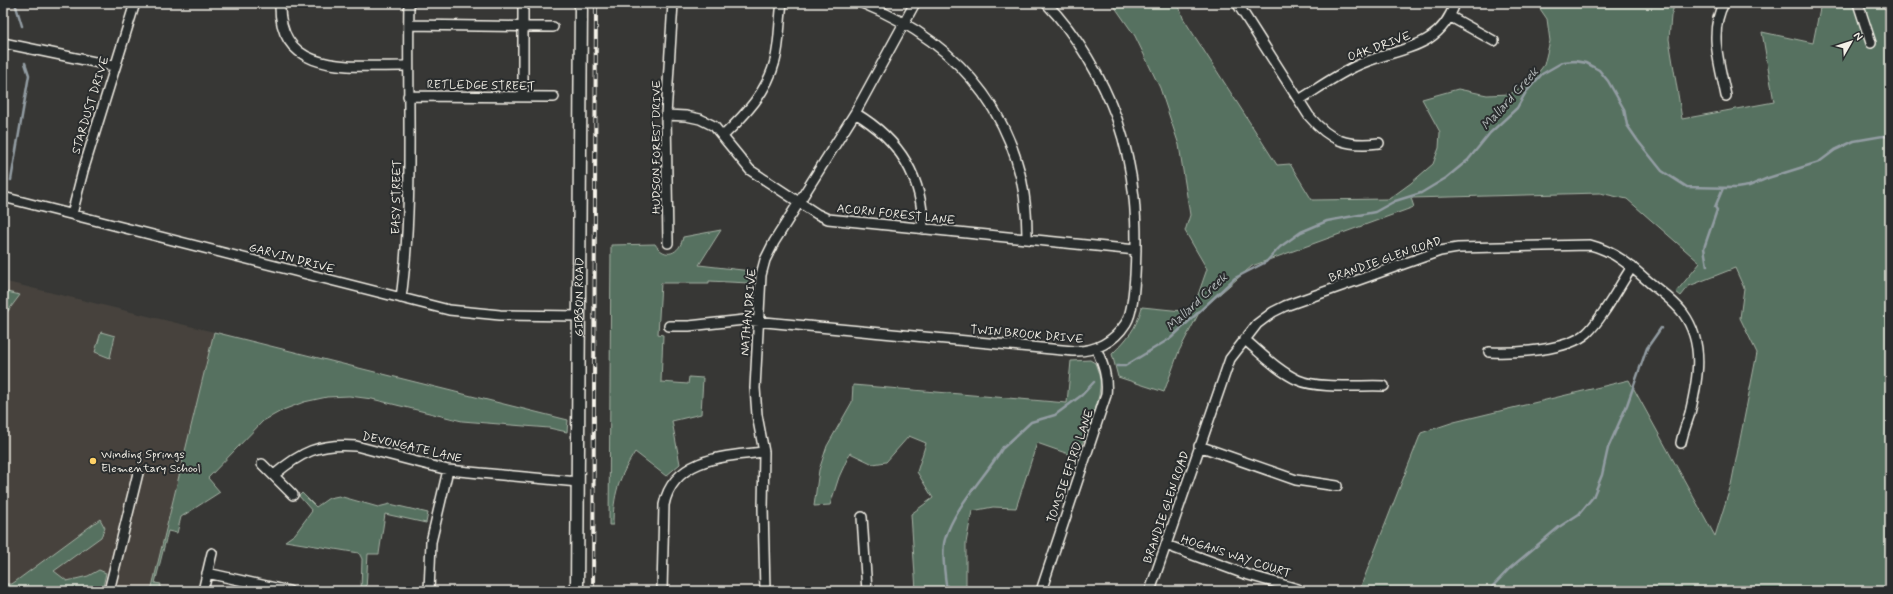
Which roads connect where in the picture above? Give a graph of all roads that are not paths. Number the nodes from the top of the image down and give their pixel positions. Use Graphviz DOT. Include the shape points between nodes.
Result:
graph roads {
  1 [pos="134,3"];
  2 [pos="280,3"];
  3 [pos="409,3"];
  4 [pos="523,3"];
  5 [pos="581,3"];
  6 [pos="673,3"];
  7 [pos="782,3"];
  8 [pos="862,3"];
  9 [pos="915,3"];
  10 [pos="1046,3"];
  11 [pos="1237,3"];
  12 [pos="1455,3"];
  13 [pos="1724,3"];
  14 [pos="1858,3"];
  15 [pos="1451,17"];
  16 [pos="904,23"];
  17 [pos="409,25"];
  18 [pos="523,26"];
  19 [pos="554,26"];
  20 [pos="1494,41"];
  21 [pos="3,43"];
  22 [pos="1871,43"];
  23 [pos="114,66"];
  24 [pos="408,66"];
  25 [pos="408,96"];
  26 [pos="1726,96"];
  27 [pos="523,97"];
  28 [pos="554,97"];
  29 [pos="1299,100"];
  30 [pos="855,113"];
  31 [pos="666,115"];
  32 [pos="723,136"];
  33 [pos="1379,143"];
  34 [pos="3,197"];
  35 [pos="799,202"];
  36 [pos="72,214"];
  37 [pos="923,229"];
  38 [pos="1028,238"];
  39 [pos="668,243"];
  40 [pos="1136,250"];
  41 [pos="1632,267"];
  42 [pos="401,298"];
  43 [pos="579,316"];
  44 [pos="758,322"];
  45 [pos="669,326"];
  46 [pos="1244,339"];
  47 [pos="1096,348"];
  48 [pos="1489,352"];
  49 [pos="1384,386"];
  50 [pos="1681,443"];
  51 [pos="1199,446"];
  52 [pos="764,452"];
  53 [pos="262,464"];
  54 [pos="448,470"];
  55 [pos="138,473"];
  56 [pos="274,475"];
  57 [pos="578,482"];
  58 [pos="1337,486"];
  59 [pos="292,495"];
  60 [pos="862,517"];
  61 [pos="1166,546"];
  62 [pos="212,554"];
  63 [pos="207,573"];
  64 [pos="1298,588"];
  65 [pos="110,591"];
  66 [pos="203,591"];
  67 [pos="289,591"];
  68 [pos="429,591"];
  69 [pos="577,591"];
  70 [pos="662,591"];
  71 [pos="765,591"];
  72 [pos="867,591"];
  73 [pos="1041,591"];
  74 [pos="1150,591"];
  1 -- 23 [label="street, STARDUST DRIVE"];
  2 -- 24 [label="street" via="280,21 286,36 294,47 310,59 329,65"];
  3 -- 17 [label="street, EASY STREET"];
  4 -- 18 [label="street"];
  5 -- 43 [label="main road, GIBBON ROAD"];
  6 -- 31 [label="street, HUDSON FOREST DRIVE"];
  7 -- 32 [label="street" via="776,60 770,78 750,109"];
  8 -- 16 [label="street"];
  9 -- 16 [label="street, NATHAN DRIVE"];
  10 -- 40 [label="street, TWIN BROOK DRIVE" via="1078,43 1093,68 1117,120 1133,180"];
  11 -- 29 [label="street"];
  12 -- 15 [label="street, OAK DRIVE"];
  13 -- 26 [label="street" via="1716,26 1716,41"];
  14 -- 22 [label="street"];
  15 -- 20 [label="street"];
  15 -- 29 [label="street, OAK DRIVE" via="1433,38 1354,67"];
  16 -- 30 [label="street, NATHAN DRIVE"];
  16 -- 38 [label="street" via="918,30 946,52 972,79 994,109 1010,142 1023,182"];
  17 -- 18 [label="street"];
  17 -- 24 [label="street, EASY STREET"];
  18 -- 19 [label="street"];
  18 -- 27 [label="street"];
  21 -- 23 [label="street"];
  23 -- 36 [label="street, STARDUST DRIVE"];
  24 -- 25 [label="street, EASY STREET"];
  25 -- 27 [label="street, RETLEDGE STREET"];
  25 -- 42 [label="street, EASY STREET" via="407,246"];
  27 -- 28 [label="street, RETLEDGE STREET"];
  29 -- 33 [label="street" via="1321,130 1330,136 1358,145"];
  30 -- 35 [label="street, NATHAN DRIVE"];
  30 -- 37 [label="street" via="885,134 900,151 916,182 921,199"];
  31 -- 32 [label="street, ACORN FOREST LANE" via="700,119 714,126"];
  31 -- 39 [label="street, HUDSON FOREST DRIVE"];
  32 -- 35 [label="street, ACORN FOREST LANE" via="750,170"];
  34 -- 36 [label="street, GARVIN DRIVE"];
  35 -- 37 [label="street, ACORN FOREST LANE" via="828,219"];
  35 -- 44 [label="street, NATHAN DRIVE" via="765,260 761,276"];
  36 -- 42 [label="street, GARVIN DRIVE"];
  37 -- 38 [label="street, ACORN FOREST LANE"];
  38 -- 40 [label="street, ACORN FOREST LANE"];
  40 -- 47 [label="street, TWIN BROOK DRIVE" via="1134,293 1127,321 1116,336"];
  41 -- 46 [label="street, BRANDIE GLEN ROAD" via="1610,252 1590,245 1449,249 1285,306 1265,317"];
  41 -- 48 [label="street" via="1593,326 1580,338 1528,352"];
  41 -- 50 [label="street, BRANDIE GLEN ROAD" via="1675,304 1695,337 1698,369"];
  42 -- 43 [label="street, GARVIN DRIVE" via="442,309 475,314"];
  43 -- 57 [label="main road, GIBBON ROAD"];
  44 -- 45 [label="street, TWIN BROOK DRIVE" via="744,320"];
  44 -- 47 [label="street, TWIN BROOK DRIVE" via="1073,351 1087,352"];
  44 -- 52 [label="street, NATHAN DRIVE" via="755,388"];
  46 -- 49 [label="street" via="1299,380 1320,384"];
  46 -- 51 [label="street, BRANDIE GLEN ROAD" via="1230,359"];
  47 -- 73 [label="street, TOMSIE EFIRD LANE" via="1108,383 1106,395"];
  51 -- 58 [label="street" via="1296,480"];
  51 -- 61 [label="street, BRANDIE GLEN ROAD"];
  52 -- 70 [label="street" via="698,463 678,477 671,486 664,505"];
  52 -- 71 [label="street, NATHAN DRIVE"];
  53 -- 56 [label="street"];
  54 -- 56 [label="street, DEVONGATE LANE" via="344,445 320,447 305,452"];
  54 -- 57 [label="street, DEVONGATE LANE"];
  54 -- 68 [label="street" via="431,542"];
  55 -- 65 [label="street"];
  56 -- 59 [label="street"];
  57 -- 69 [label="main road, GIBBON ROAD"];
  60 -- 72 [label="street"];
  61 -- 64 [label="street, HOGANS WAY COURT" via="1245,574"];
  61 -- 74 [label="street, BRANDIE GLEN ROAD"];
  62 -- 63 [label="street"];
  63 -- 66 [label="street"];
  63 -- 67 [label="street"];
}
